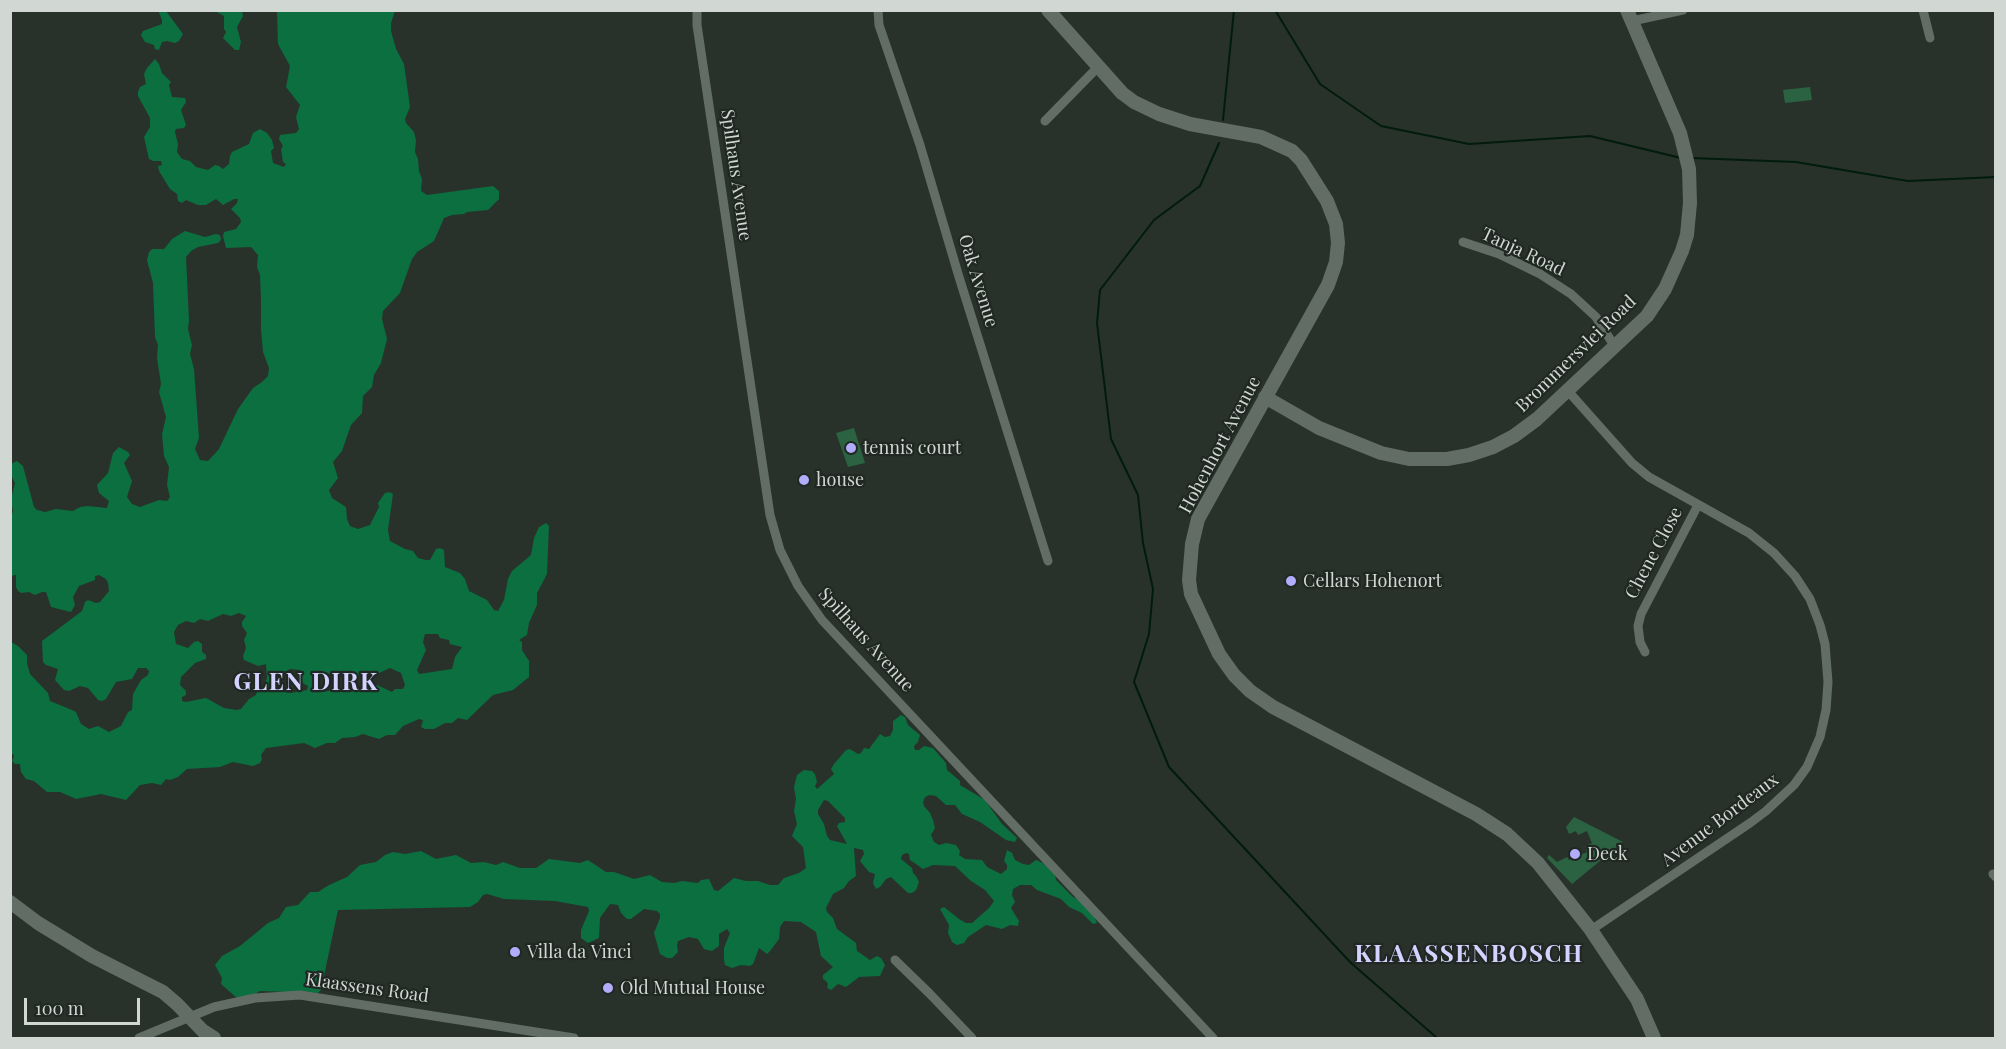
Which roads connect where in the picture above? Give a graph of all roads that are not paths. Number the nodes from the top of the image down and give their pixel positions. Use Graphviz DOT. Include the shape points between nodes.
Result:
graph roads {
  1 [pos="697,10"];
  2 [pos="878,10"];
  3 [pos="1048,10"];
  4 [pos="1683,10"];
  5 [pos="1923,10"];
  6 [pos="1630,16"];
  7 [pos="1930,38"];
  8 [pos="1098,67"];
  9 [pos="1045,121"];
  10 [pos="1463,243"];
  11 [pos="1615,347"];
  12 [pos="1568,391"];
  13 [pos="1265,397"];
  14 [pos="1698,505"];
  15 [pos="1048,561"];
  16 [pos="1645,652"];
  17 [pos="10,902"];
  18 [pos="1592,930"];
  19 [pos="895,960"];
  20 [pos="189,1016"];
  21 [pos="139,1038"];
  22 [pos="214,1038"];
  23 [pos="574,1038"];
  24 [pos="972,1038"];
  25 [pos="1213,1038"];
  26 [pos="1654,1038"];
  1 -- 25 [label="street, Spilhaus Avenue" via="770,515 785,559 805,598 822,620"];
  2 -- 15 [label="street, Oak Avenue" via="879,25 920,145"];
  3 -- 8 [label="street, Hohenhort Avenue"];
  4 -- 6 [label="street"];
  5 -- 7 [label="street"];
  6 -- 11 [label="street, Brommersvlei Road" via="1680,133 1689,169 1690,203 1687,235 1675,271 1647,316"];
  8 -- 9 [label="street"];
  8 -- 13 [label="street, Hohenhort Avenue" via="1127,98 1153,113 1261,137 1292,151 1327,201 1336,224 1336,262 1328,285"];
  10 -- 11 [label="street, Tanja Road" via="1499,254 1571,294 1596,317"];
  11 -- 12 [label="street, Brommersvlei Road"];
  12 -- 13 [label="street, Brommersvlei Road" via="1537,419 1493,447 1469,455 1426,459 1409,459 1356,444"];
  12 -- 14 [label="street, Avenue Bordeaux" via="1632,463"];
  13 -- 18 [label="street, Hohenhort Avenue" via="1204,506 1192,544 1191,594 1218,654 1250,691 1273,707 1507,834 1538,863"];
  14 -- 16 [label="street, Chene Close" via="1641,614 1638,626"];
  14 -- 18 [label="street, Avenue Bordeaux" via="1749,533 1795,576 1810,599 1826,654 1828,682 1820,738 1794,785 1766,811"];
  17 -- 20 [label="street" via="92,956 163,992"];
  18 -- 26 [label="street, Hohenhort Avenue" via="1636,999"];
  19 -- 24 [label="street"];
  20 -- 21 [label="street, Klaassens Road"];
  20 -- 22 [label="street"];
  20 -- 23 [label="street, Klaassens Road" via="230,1002 300,994"];
}
